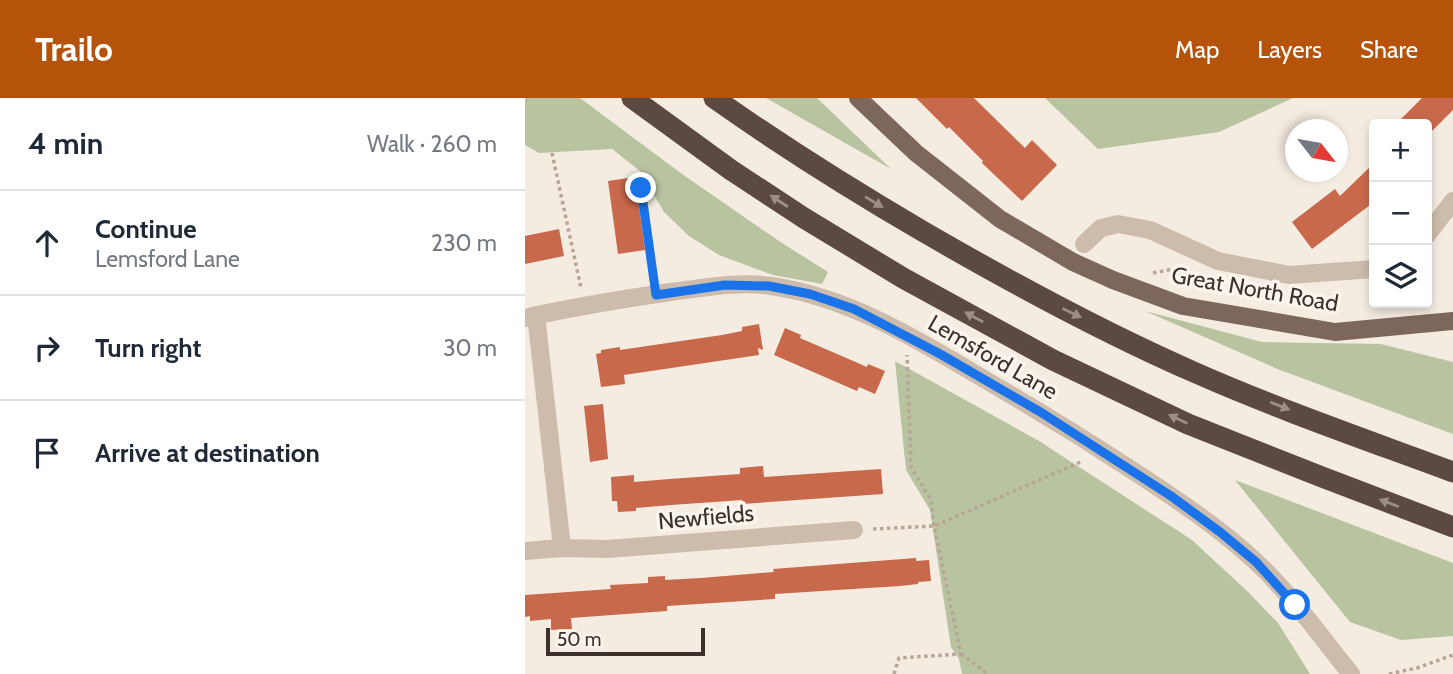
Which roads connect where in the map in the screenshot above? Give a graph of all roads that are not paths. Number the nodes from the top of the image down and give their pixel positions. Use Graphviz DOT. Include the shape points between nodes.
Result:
graph roads {
  1 [pos="632,98"];
  2 [pos="714,98"];
  3 [pos="858,98"];
  4 [pos="1453,201"];
  5 [pos="1432,228"];
  6 [pos="1084,244"];
  7 [pos="1369,269"];
  8 [pos="530,317"];
  9 [pos="1453,321"];
  10 [pos="1453,472"];
  11 [pos="1453,527"];
  12 [pos="854,530"];
  13 [pos="562,548"];
  14 [pos="525,551"];
  15 [pos="1351,674"];
  11 -- 1 [label="highway, one-way" via="1188,424 1053,360 804,218"];
  2 -- 10 [label="highway, one-way" via="874,202 1041,298 1196,373"];
  3 -- 9 [label="main road, Great North Road" via="916,153 1000,219 1113,280 1183,306 1335,332"];
  4 -- 5 [label="street"];
  6 -- 7 [label="street" via="1101,228 1118,224 1150,230 1218,261 1289,275"];
  8 -- 13 [label="street"];
  8 -- 15 [label="street, Lemsford Lane" via="725,285 769,286 854,309 1031,407 1181,503 1256,562"];
  12 -- 13 [label="street, Newfields" via="607,549"];
  13 -- 14 [label="street, Newfields"];
}
